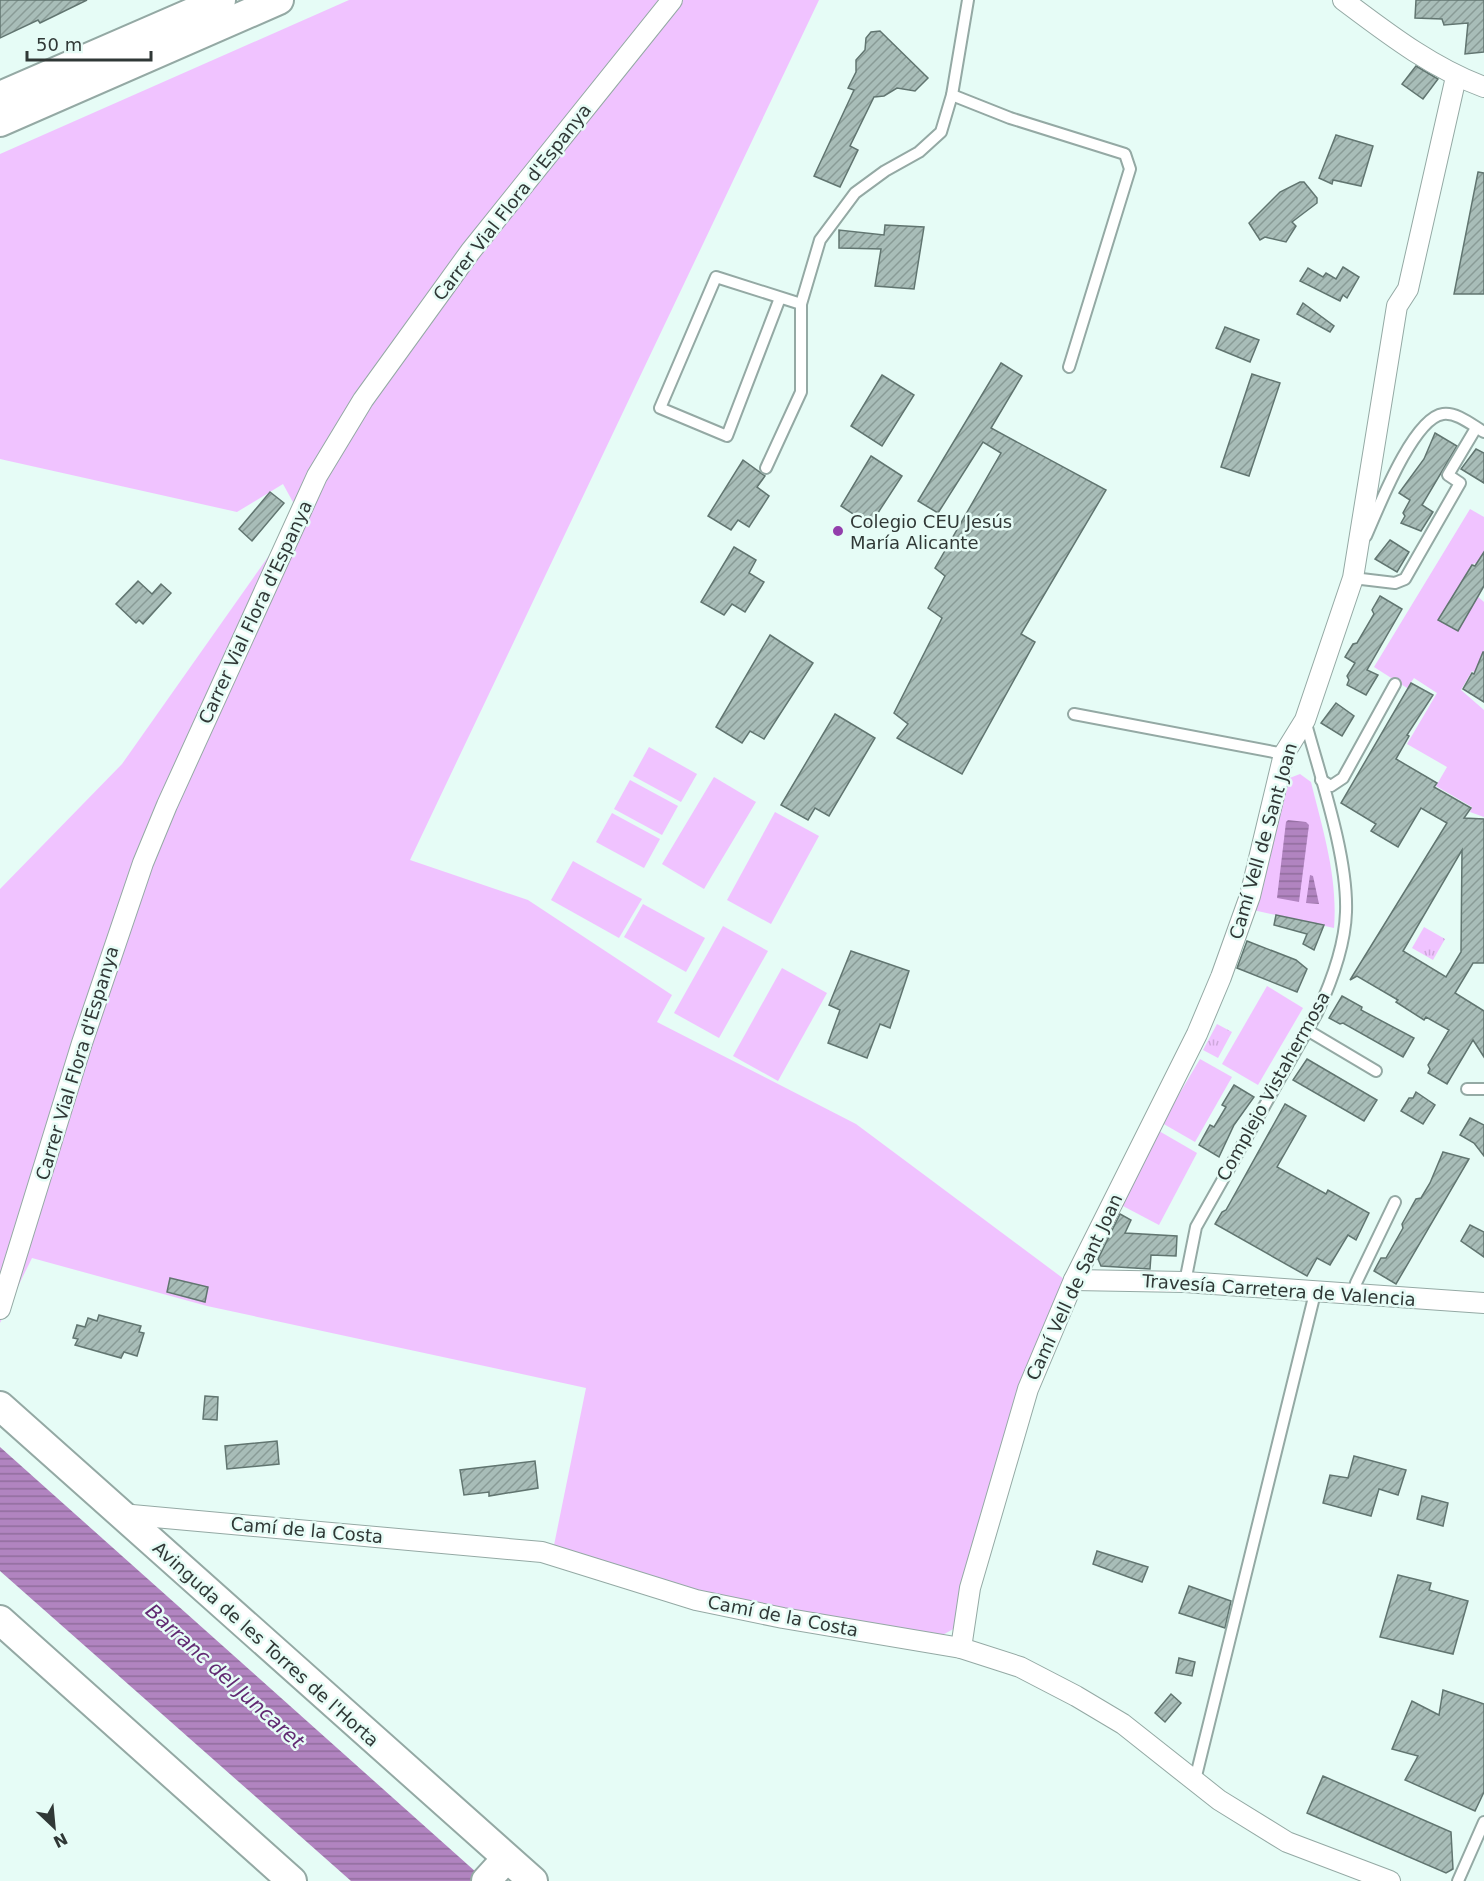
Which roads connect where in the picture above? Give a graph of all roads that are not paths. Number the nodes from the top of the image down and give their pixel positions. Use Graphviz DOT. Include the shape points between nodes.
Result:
graph roads {
  1 [pos="221,0"];
  2 [pos="279,0"];
  3 [pos="672,0"];
  4 [pos="968,0"];
  5 [pos="1344,0"];
  6 [pos="1456,77"];
  7 [pos="1484,87"];
  8 [pos="952,95"];
  9 [pos="0,96"];
  10 [pos="0,122"];
  11 [pos="780,298"];
  12 [pos="801,304"];
  13 [pos="1070,367"];
  14 [pos="1480,430"];
  15 [pos="766,468"];
  16 [pos="1374,497"];
  17 [pos="1353,579"];
  18 [pos="1395,684"];
  19 [pos="1074,714"];
  20 [pos="1305,720"];
  21 [pos="1284,754"];
  22 [pos="1321,780"];
  23 [pos="1307,1030"];
  24 [pos="1376,1071"];
  25 [pos="1467,1089"];
  26 [pos="1484,1089"];
  27 [pos="1395,1202"];
  28 [pos="1074,1280"];
  29 [pos="1185,1282"];
  30 [pos="1315,1293"];
  31 [pos="1353,1295"];
  32 [pos="1484,1303"];
  33 [pos="0,1309"];
  34 [pos="0,1406"];
  35 [pos="121,1514"];
  36 [pos="0,1620"];
  37 [pos="961,1648"];
  38 [pos="1195,1780"];
  39 [pos="1484,1822"];
  40 [pos="495,1871"];
  41 [pos="292,1881"];
  42 [pos="533,1881"];
  43 [pos="1390,1881"];
  44 [pos="1458,1881"];
  1 -- 9 [label="main road"];
  2 -- 10 [label="main road"];
  3 -- 33 [label="street, Carrer Vial Flora d'Espanya" via="470,252 369,392 317,476 143,863"];
  4 -- 8 [label="lane"];
  5 -- 6 [label="street"];
  6 -- 7 [label="street"];
  6 -- 16 [label="street, Camí Vell de Sant Joan" via="1408,289 1397,306"];
  8 -- 12 [label="lane" via="941,132 919,152 855,193 820,240"];
  8 -- 13 [label="lane" via="1010,118 1125,154 1130,169"];
  11 -- 11 [label="lane" via="716,277 660,408 727,436"];
  11 -- 12 [label="lane"];
  12 -- 15 [label="lane" via="801,392"];
  14 -- 16 [label="lane" via="1452,414 1432,417"];
  14 -- 17 [label="lane" via="1448,475 1460,483 1405,579 1395,583"];
  16 -- 17 [label="street, Camí Vell de Sant Joan"];
  17 -- 20 [label="street, Camí Vell de Sant Joan"];
  18 -- 22 [label="lane" via="1342,778 1331,786"];
  19 -- 21 [label="lane"];
  20 -- 21 [label="street, Camí Vell de Sant Joan"];
  20 -- 22 [label="lane, Complejo Vistahermosa"];
  21 -- 28 [label="street, Camí Vell de Sant Joan" via="1250,896 1221,977 1197,1034"];
  22 -- 23 [label="lane, Complejo Vistahermosa" via="1341,861 1346,912 1329,984"];
  23 -- 24 [label="lane"];
  23 -- 29 [label="lane, Complejo Vistahermosa" via="1196,1227"];
  25 -- 26 [label="lane"];
  27 -- 31 [label="lane"];
  28 -- 29 [label="street, Travesía Carretera de Valencia"];
  28 -- 37 [label="street, Camí Vell de Sant Joan" via="1028,1389 970,1588"];
  29 -- 30 [label="street, Travesía Carretera de Valencia"];
  30 -- 31 [label="street, Travesía Carretera de Valencia"];
  30 -- 38 [label="lane"];
  31 -- 32 [label="street, Travesía Carretera de Valencia"];
  34 -- 35 [label="main road, Avinguda de les Torres de l'Horta"];
  35 -- 37 [label="street, Camí de la Costa" via="542,1552 696,1600"];
  35 -- 40 [label="main road, Avinguda de les Torres de l'Horta"];
  36 -- 41 [label="main road"];
  37 -- 38 [label="street, Camí de la Costa" via="1020,1667 1076,1696 1123,1724"];
  38 -- 43 [label="street, Camí de la Costa" via="1287,1842"];
  39 -- 44 [label="lane"];
  40 -- 42 [label="main road, Avinguda de les Torres de l'Horta"];
}
